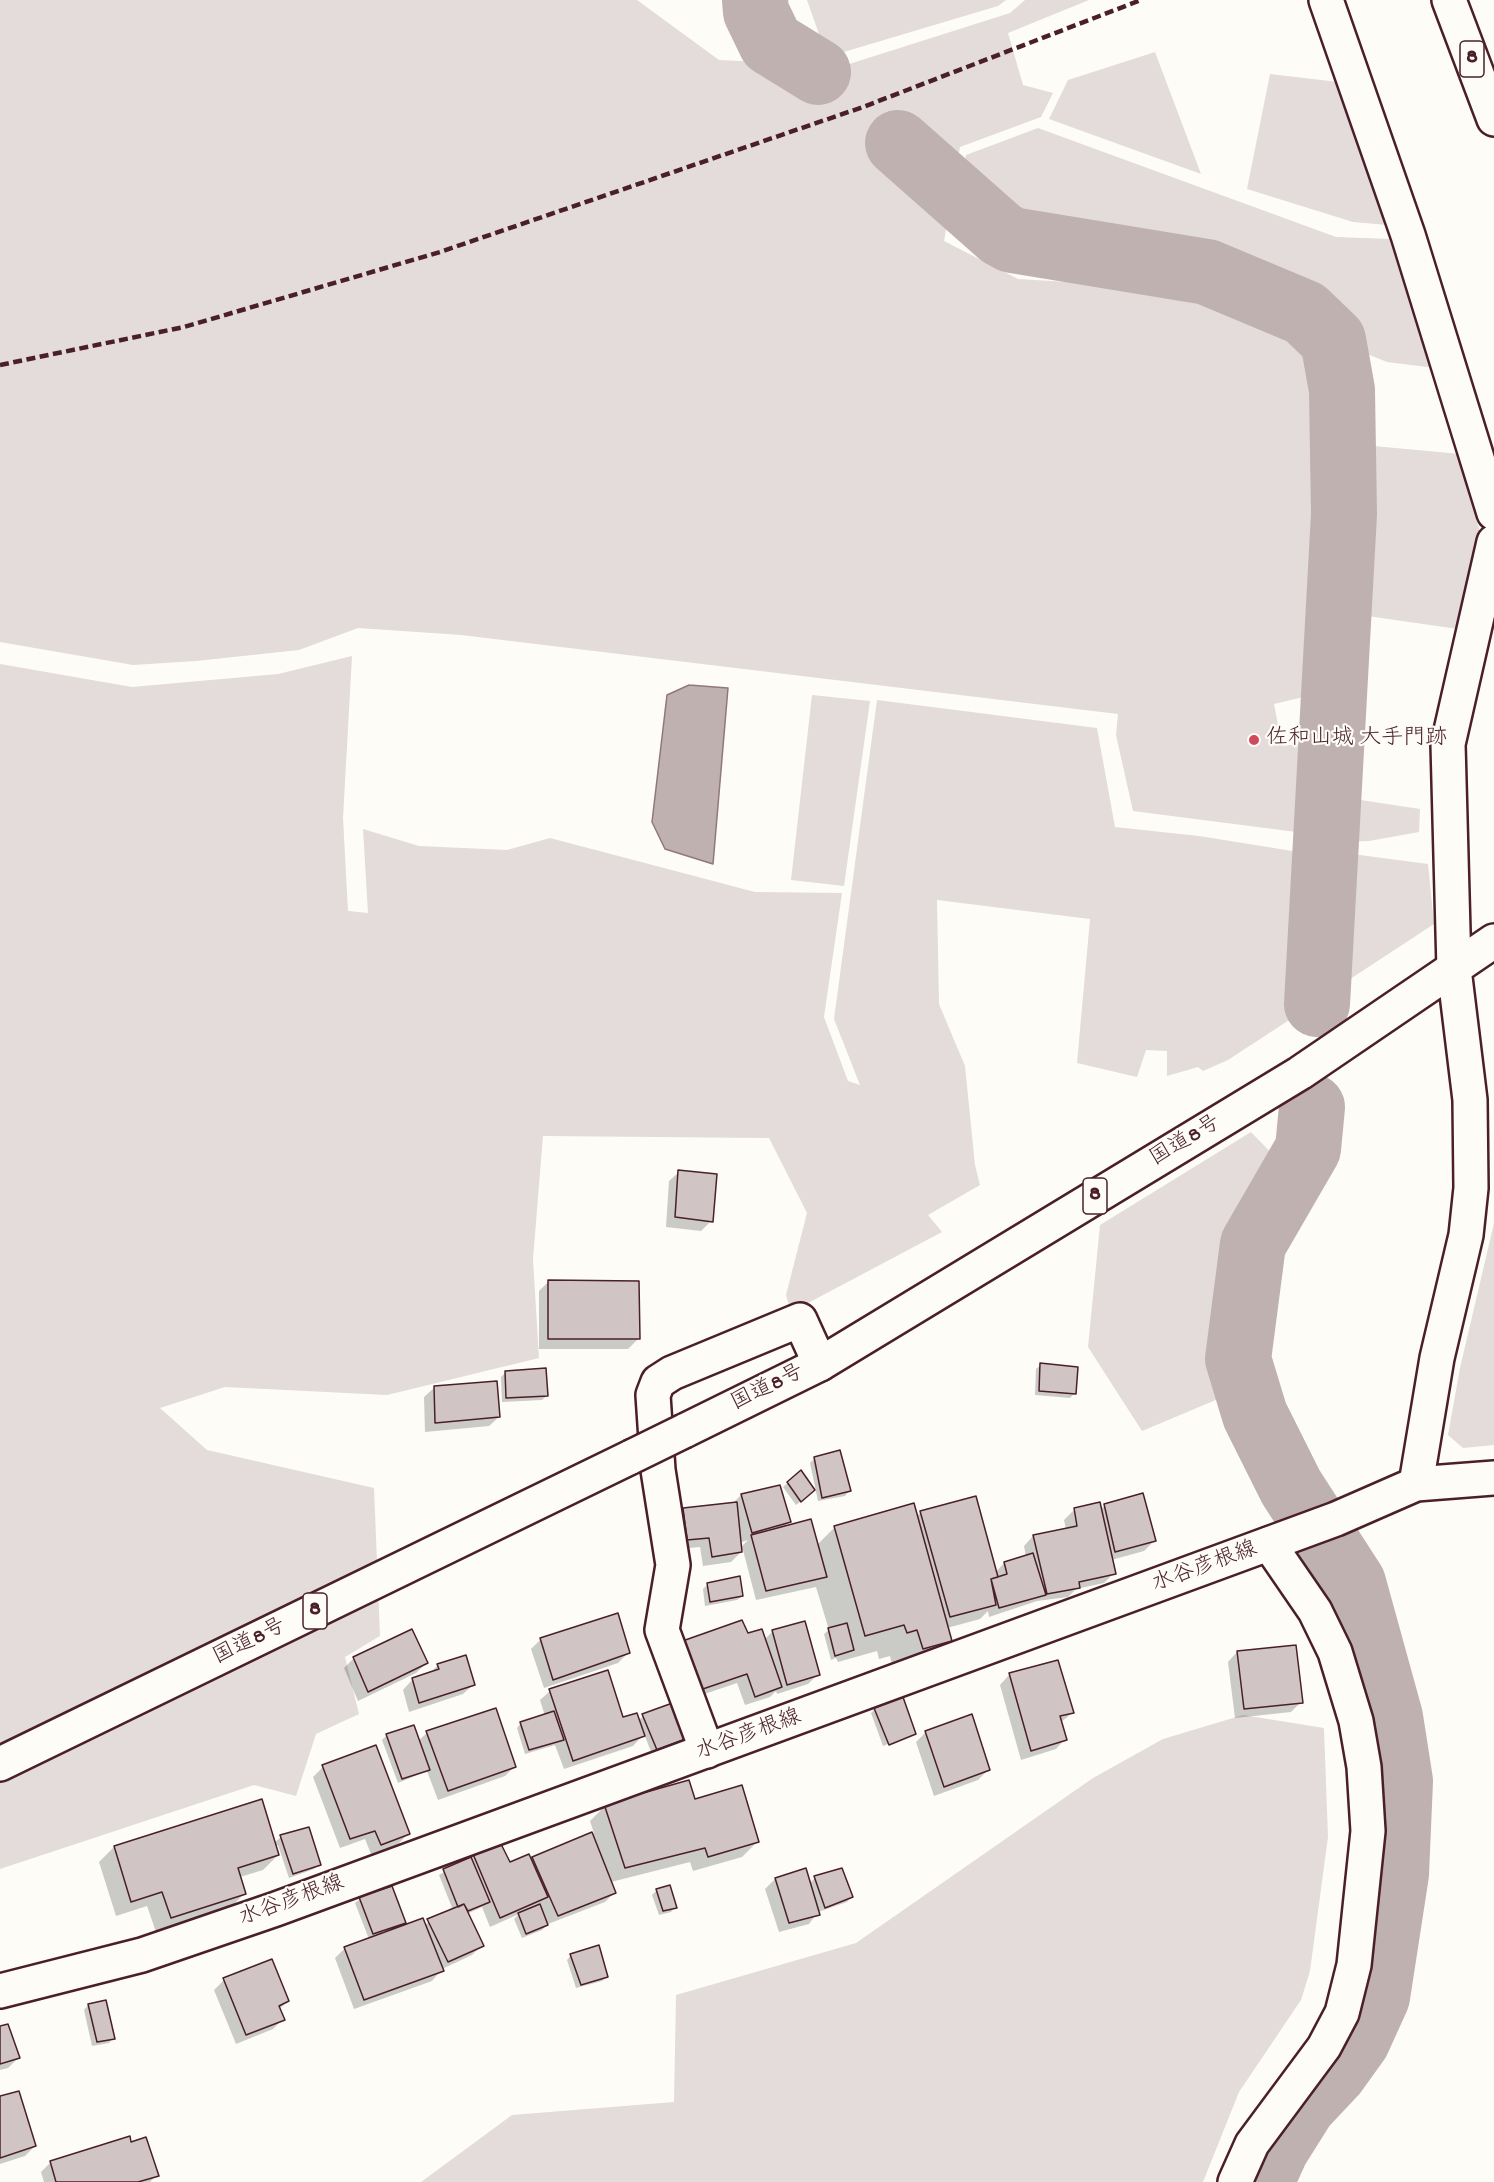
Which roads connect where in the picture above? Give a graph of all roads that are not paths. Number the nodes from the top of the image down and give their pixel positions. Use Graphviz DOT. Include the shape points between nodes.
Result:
graph roads {
  1 [pos="1326,0"];
  2 [pos="1449,0"];
  3 [pos="1494,119"];
  4 [pos="1494,513"];
  5 [pos="1494,542"];
  6 [pos="1494,941"];
  7 [pos="1454,969"];
  8 [pos="820,1364"];
  9 [pos="1494,1478"];
  10 [pos="1416,1484"];
  11 [pos="1283,1539"];
  12 [pos="707,1751"];
  13 [pos="0,1764"];
  14 [pos="0,1991"];
  15 [pos="1235,2182"];
  1 -- 4 [label="main road" via="1407,235"];
  2 -- 3 [label="main road, 8"];
  5 -- 7 [label="main road" via="1448,744"];
  6 -- 7 [label="main road, 国道8号 / 8"];
  7 -- 8 [label="main road, 国道8号 / 8" via="1300,1073"];
  7 -- 10 [label="main road" via="1470,1100 1471,1188 1466,1235 1437,1358"];
  8 -- 12 [label="main road" via="801,1320 672,1373 658,1382 653,1395 658,1470 673,1565 662,1630"];
  8 -- 13 [label="main road, 国道8号 / 8, bridge"];
  9 -- 10 [label="main road, 水谷彦根線"];
  10 -- 11 [label="main road, 水谷彦根線"];
  11 -- 12 [label="main road, 水谷彦根線"];
  11 -- 15 [label="main road" via="1335,1652 1356,1721 1368,1830 1354,1965 1342,2013 1324,2047 1252,2144"];
  12 -- 14 [label="main road, 水谷彦根線" via="198,1936 142,1955"];
}
